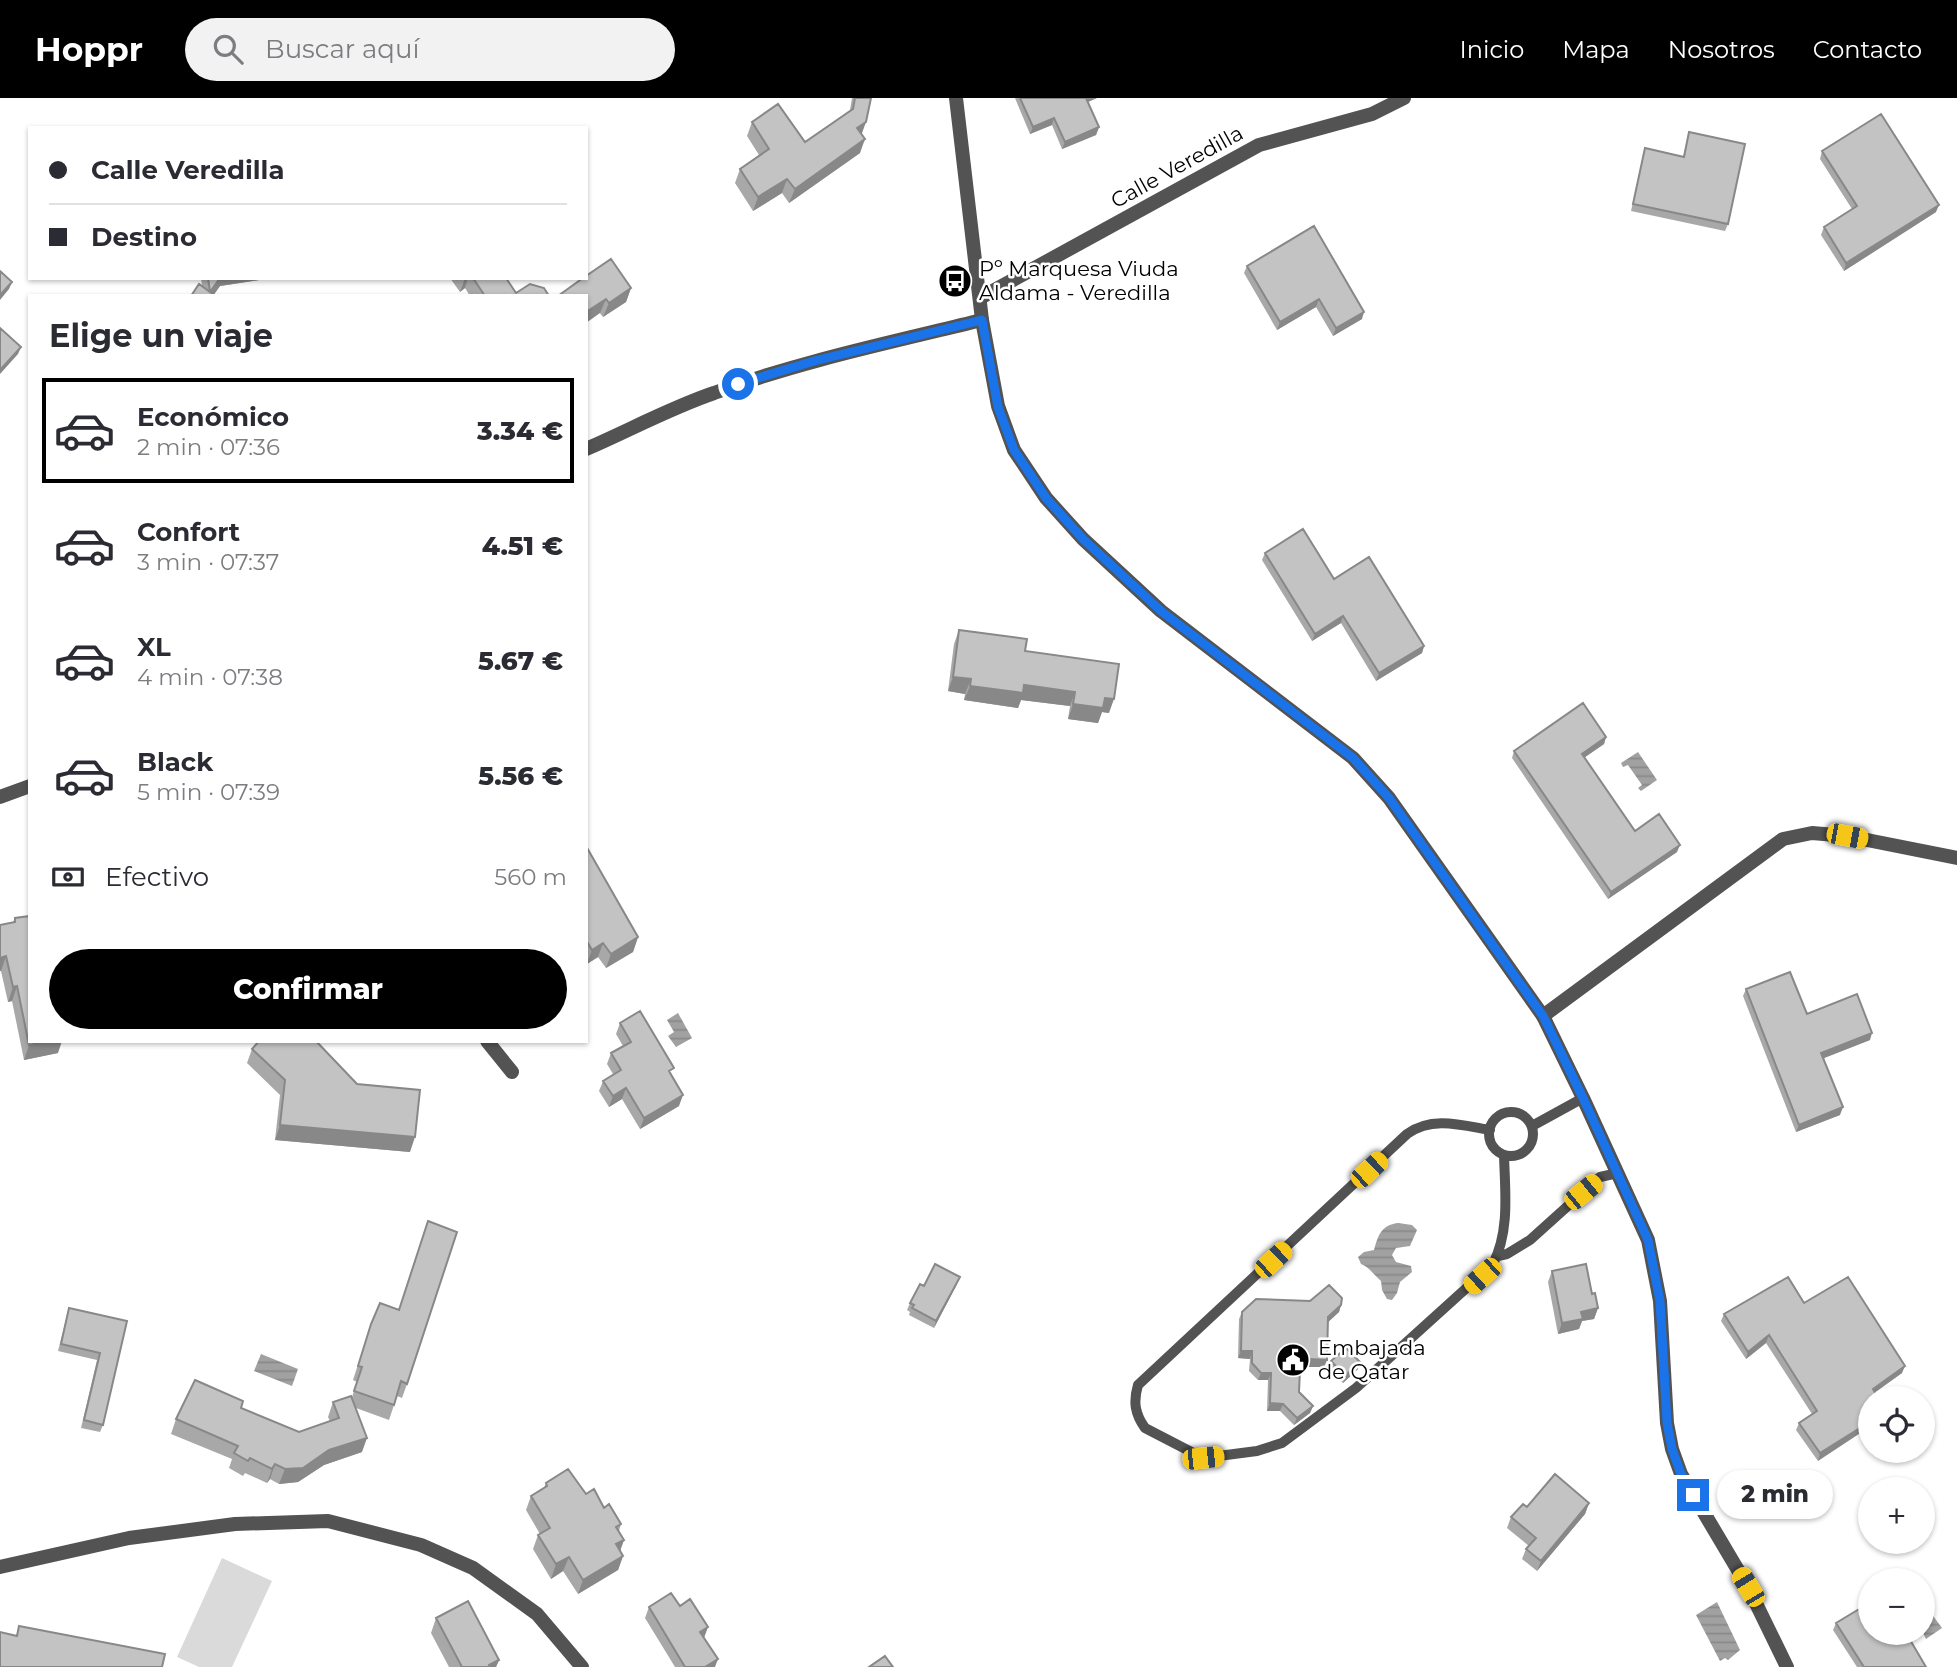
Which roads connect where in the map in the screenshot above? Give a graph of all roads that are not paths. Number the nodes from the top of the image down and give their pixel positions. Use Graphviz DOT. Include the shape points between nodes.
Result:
graph roads {
  1 [pos="956,98"];
  2 [pos="1404,98"];
  3 [pos="980,298"];
  4 [pos="982,320"];
  5 [pos="588,448"];
  6 [pos="28,787"];
  7 [pos="0,797"];
  8 [pos="1957,858"];
  9 [pos="1543,1016"];
  10 [pos="489,1043"];
  11 [pos="512,1072"];
  12 [pos="1583,1098"];
  13 [pos="1532,1126"];
  14 [pos="1490,1130"];
  15 [pos="1504,1155"];
  16 [pos="1618,1173"];
  17 [pos="1497,1255"];
  18 [pos="0,1567"];
  19 [pos="582,1667"];
  20 [pos="1787,1667"];
  1 -- 3 [label="street"];
  2 -- 3 [label="street, Calle Veredilla" via="1372,114 1259,145"];
  3 -- 4 [label="street"];
  4 -- 5 [label="street" via="762,377 710,394"];
  4 -- 9 [label="street" via="998,407 1014,450 1046,498 1161,611 1353,758 1389,798"];
  6 -- 7 [label="street"];
  8 -- 9 [label="street" via="1847,836 1812,833 1783,839"];
  9 -- 12 [label="street"];
  10 -- 11 [label="street"];
  12 -- 13 [label="lane"];
  12 -- 16 [label="street"];
  13 -- 14 [label="lane" via="1509,1112 1500,1115"];
  13 -- 15 [label="lane" via="1528,1149"];
  14 -- 15 [label="lane" via="1492,1145"];
  14 -- 17 [label="lane" via="1440,1122 1407,1134 1138,1385 1135,1397 1140,1420 1203,1458 1282,1443 1356,1388 1482,1276"];
  15 -- 17 [label="lane" via="1506,1213"];
  16 -- 17 [label="lane" via="1600,1177 1530,1240"];
  16 -- 20 [label="street" via="1648,1240 1660,1301 1672,1449 1681,1474 1748,1587"];
  18 -- 19 [label="street" via="129,1538 235,1524 328,1521 421,1545 473,1568 537,1614"];
}
